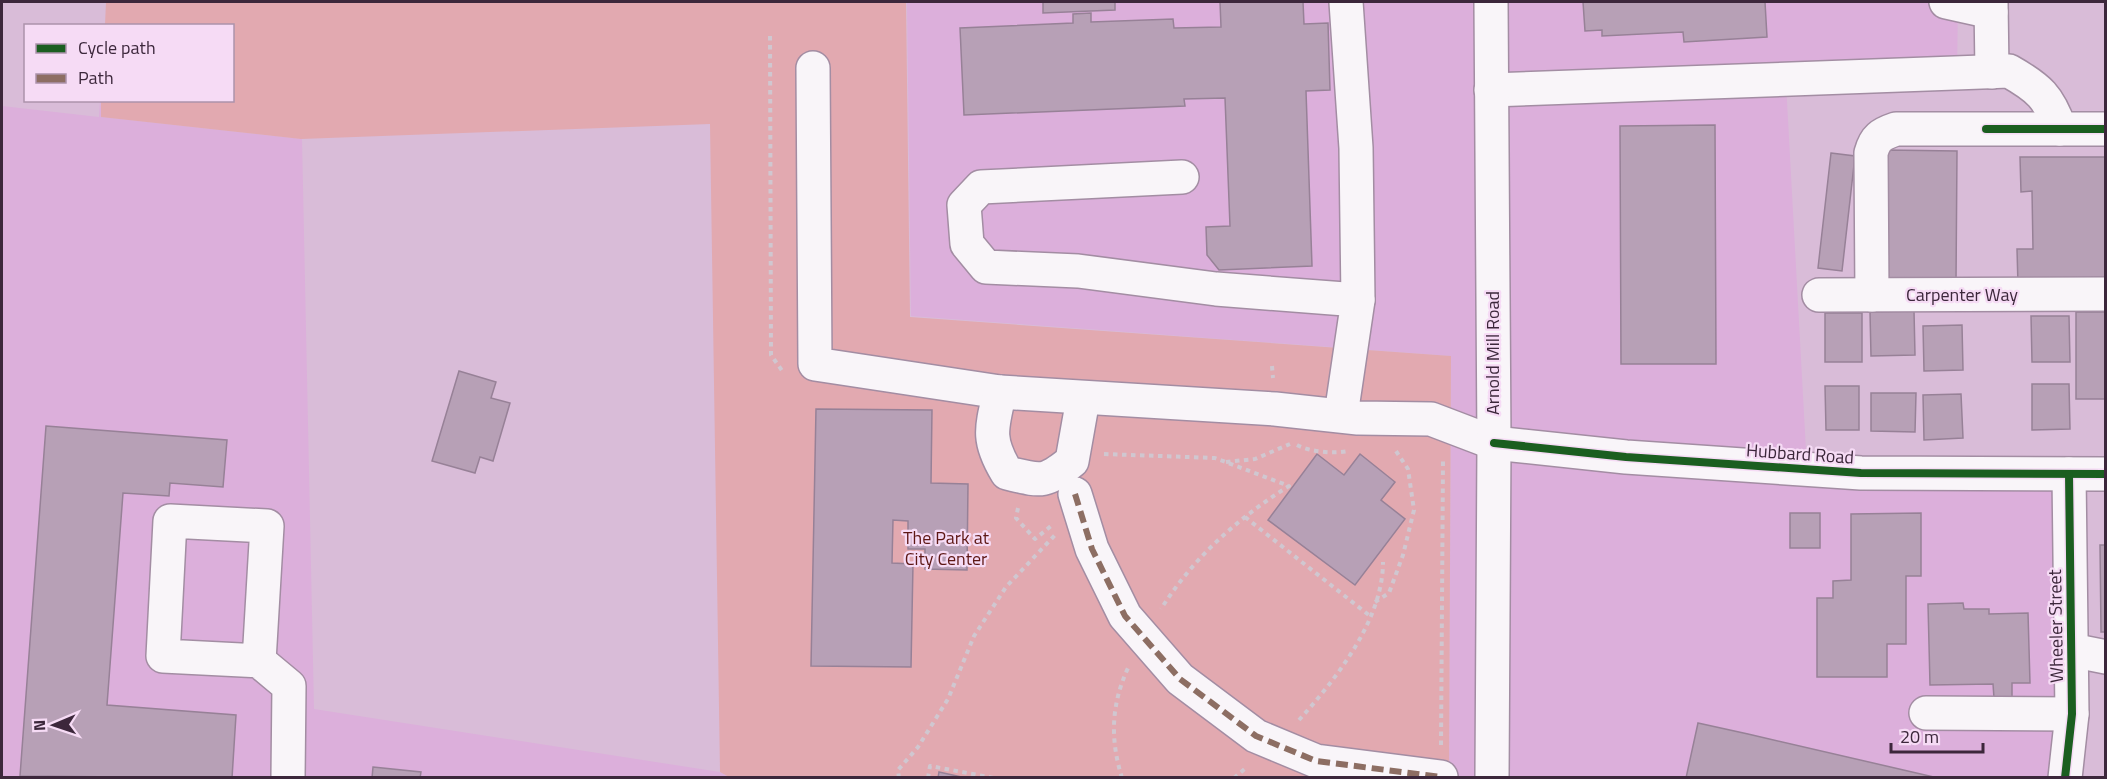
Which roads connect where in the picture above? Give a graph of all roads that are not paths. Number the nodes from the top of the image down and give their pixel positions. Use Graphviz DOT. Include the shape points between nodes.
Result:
graph roads {
  1 [pos="1346,2"];
  2 [pos="1491,2"];
  3 [pos="1946,2"];
  4 [pos="1991,7"];
  5 [pos="813,68"];
  6 [pos="1992,72"];
  7 [pos="1491,90"];
  8 [pos="2060,129"];
  9 [pos="2106,129"];
  10 [pos="1182,177"];
  11 [pos="2106,294"];
  12 [pos="1819,295"];
  13 [pos="1872,295"];
  14 [pos="1358,300"];
  15 [pos="1000,392"];
  16 [pos="1083,399"];
  17 [pos="1341,415"];
  18 [pos="1494,443"];
  19 [pos="2069,474"];
  20 [pos="2106,474"];
  21 [pos="1076,494"];
  22 [pos="2071,650"];
  23 [pos="2106,657"];
  24 [pos="259,661"];
  25 [pos="1926,713"];
  26 [pos="2072,714"];
  27 [pos="288,777"];
  28 [pos="1441,777"];
  29 [pos="1492,777"];
  30 [pos="2065,777"];
  1 -- 14 [label="street" via="1356,148"];
  2 -- 7 [label="street, Arnold Mill Road"];
  3 -- 4 [label="street"];
  4 -- 6 [label="street"];
  5 -- 15 [label="street" via="815,364"];
  6 -- 7 [label="street"];
  6 -- 8 [label="street" via="2009,71 2038,90 2052,105"];
  7 -- 18 [label="street, Arnold Mill Road"];
  8 -- 9 [label="street"];
  8 -- 13 [label="street" via="1896,129 1882,134 1870,153"];
  10 -- 14 [label="street" via="981,187 964,205 968,244 986,267 1078,271 1216,289"];
  11 -- 13 [label="street, Carpenter Way"];
  12 -- 13 [label="street, Carpenter Way"];
  14 -- 17 [label="street"];
  15 -- 16 [label="street"];
  15 -- 16 [label="street" via="993,424 994,451 1007,473 1031,479 1052,478 1072,462"];
  16 -- 17 [label="street, Hubbard Road"];
  17 -- 18 [label="street, Hubbard Road" via="1431,419"];
  18 -- 19 [label="street, Hubbard Road" via="1626,457 1850,472"];
  18 -- 29 [label="street, Arnold Mill Road"];
  19 -- 20 [label="street, Hubbard Road"];
  19 -- 22 [label="street, Wheeler Street"];
  21 -- 28 [label="street" via="1092,549 1125,616 1180,679 1256,736 1316,761"];
  22 -- 23 [label="street"];
  22 -- 26 [label="street, Wheeler Street"];
  24 -- 24 [label="street" via="267,526 170,521 163,656"];
  24 -- 27 [label="street" via="289,686"];
  25 -- 26 [label="street"];
  26 -- 30 [label="street, Wheeler Street"];
}
